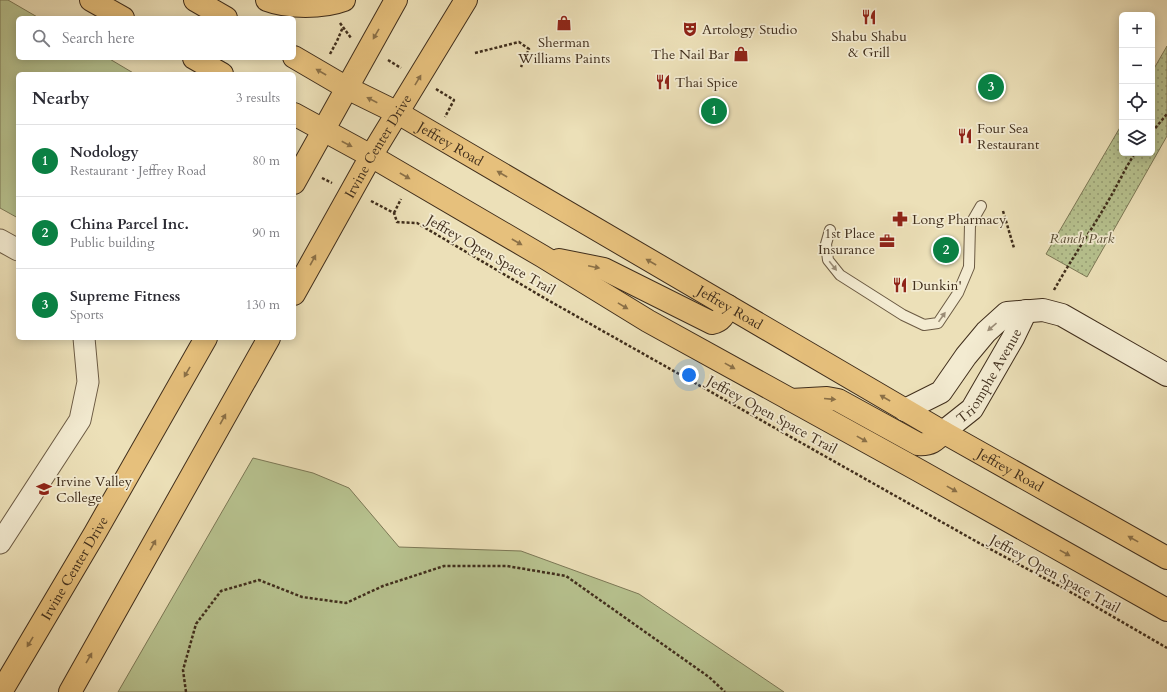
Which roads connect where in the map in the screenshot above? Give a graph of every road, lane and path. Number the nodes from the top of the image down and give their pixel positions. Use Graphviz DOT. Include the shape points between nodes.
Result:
graph roads {
  1 [pos="91,0"];
  2 [pos="195,0"];
  3 [pos="267,0"];
  4 [pos="396,0"];
  5 [pos="466,0"];
  6 [pos="340,9"];
  7 [pos="119,16"];
  8 [pos="223,16"];
  9 [pos="343,27"];
  10 [pos="350,37"];
  11 [pos="337,42"];
  12 [pos="475,52"];
  13 [pos="296,58"];
  14 [pos="198,60"];
  15 [pos="520,67"];
  16 [pos="218,72"];
  17 [pos="347,88"];
  18 [pos="454,100"];
  19 [pos="398,113"];
  20 [pos="1167,114"];
  21 [pos="296,115"];
  22 [pos="1155,128"];
  23 [pos="324,131"];
  24 [pos="435,135"];
  25 [pos="371,156"];
  26 [pos="1133,156"];
  27 [pos="296,180"];
  28 [pos="411,180"];
  29 [pos="351,192"];
  30 [pos="981,206"];
  31 [pos="1003,211"];
  32 [pos="394,213"];
  33 [pos="830,230"];
  34 [pos="0,240"];
  35 [pos="1014,248"];
  36 [pos="16,249"];
  37 [pos="542,256"];
  38 [pos="296,290"];
  39 [pos="728,306"];
  40 [pos="1034,310"];
  41 [pos="84,340"];
  42 [pos="205,340"];
  43 [pos="268,340"];
  44 [pos="1167,375"];
  45 [pos="791,400"];
  46 [pos="905,410"];
  47 [pos="942,432"];
  48 [pos="0,543"];
  49 [pos="1167,558"];
  50 [pos="1167,610"];
  51 [pos="1167,648"];
  52 [pos="1,692"];
  53 [pos="70,692"];
  54 [pos="186,692"];
  55 [pos="725,692"];
  1 -- 7 [label="main road"];
  2 -- 8 [label="main road"];
  3 -- 6 [label="main road" via="301,6 332,4"];
  4 -- 17 [label="main road, one-way"];
  19 -- 5 [label="main road, Irvine Center Drive, one-way"];
  6 -- 9 [label="path"];
  9 -- 10 [label="path"];
  9 -- 11 [label="path"];
  12 -- 15 [label="path" via="519,42 529,49"];
  17 -- 13 [label="main road, Jeffrey Road, one-way"];
  14 -- 16 [label="main road"];
  19 -- 17 [label="main road, Jeffrey Road, one-way"];
  17 -- 23 [label="main road"];
  18 -- 24 [label="path"];
  19 -- 24 [label="main road, Jeffrey Road"];
  19 -- 25 [label="main road, Irvine Center Drive"];
  20 -- 22 [label="path"];
  21 -- 23 [label="main road"];
  23 -- 25 [label="main road, one-way"];
  23 -- 27 [label="main road"];
  39 -- 24 [label="main road, Jeffrey Road, one-way"];
  25 -- 28 [label="main road, one-way"];
  25 -- 29 [label="main road, Irvine Center Drive"];
  26 -- 40 [label="path" via="1070,262"];
  28 -- 32 [label="path"];
  28 -- 37 [label="main road, one-way"];
  29 -- 32 [label="path, Jeffrey Open Space Trail"];
  38 -- 29 [label="main road, Irvine Center Drive, one-way"];
  33 -- 30 [label="lane, one-way" via="826,244 828,260 840,275 924,325 938,323 958,293 969,267 970,225"];
  31 -- 35 [label="path"];
  32 -- 51 [label="path, Jeffrey Open Space Trail" via="397,222 417,223 566,311"];
  34 -- 36 [label="street"];
  37 -- 39 [label="main road, one-way" via="604,269 712,323 722,319"];
  37 -- 45 [label="main road, one-way" via="648,321"];
  46 -- 39 [label="main road, Jeffrey Road, one-way"];
  40 -- 44 [label="street" via="1062,315"];
  40 -- 46 [label="street, Triomphe Avenue, one-way" via="1007,313 986,332 941,392"];
  40 -- 47 [label="street, Triomphe Avenue" via="1013,338 972,409"];
  41 -- 48 [label="street" via="88,382 80,420"];
  42 -- 52 [label="main road, Irvine Center Drive, one-way"];
  53 -- 43 [label="main road, one-way"];
  45 -- 47 [label="main road, one-way" via="838,400 918,444 931,443"];
  45 -- 50 [label="main road, one-way"];
  46 -- 47 [label="main road, Jeffrey Road"];
  49 -- 47 [label="main road, Jeffrey Road, one-way"];
  54 -- 55 [label="path" via="183,670 196,624 220,591 259,580 302,597 346,603 383,586 444,566 507,566 566,576 709,677"];
}
